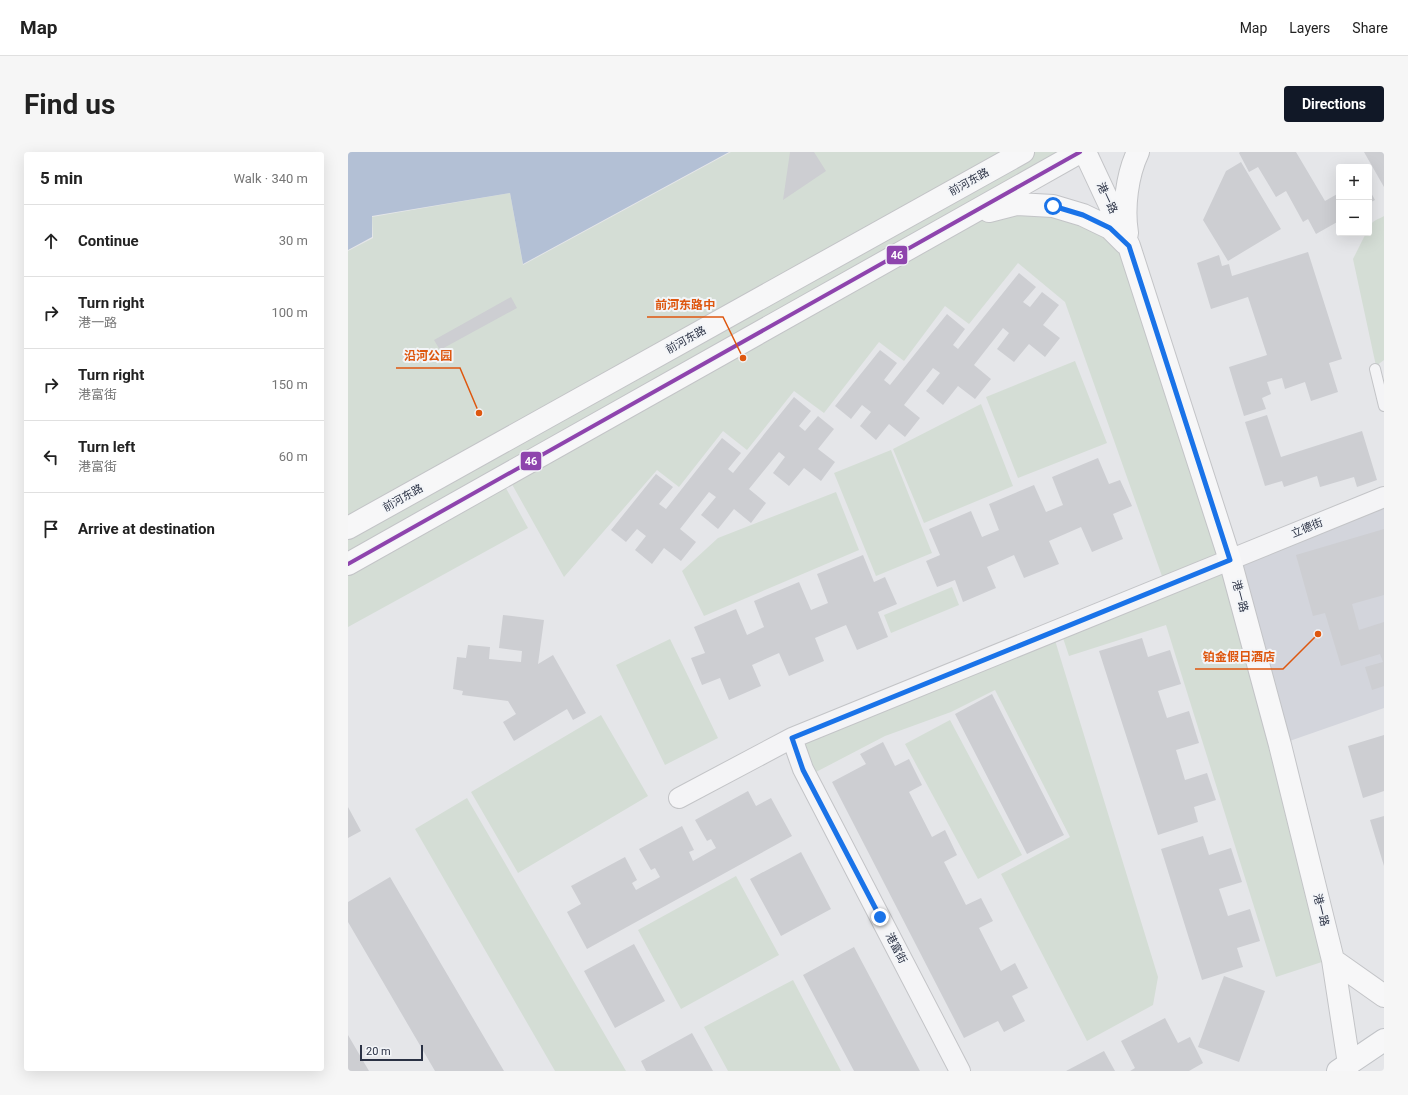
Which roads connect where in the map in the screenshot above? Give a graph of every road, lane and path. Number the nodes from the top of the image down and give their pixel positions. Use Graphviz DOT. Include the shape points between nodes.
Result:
graph roads {
  1 [pos="1023,152"];
  2 [pos="1080,152"];
  3 [pos="1085,152"];
  4 [pos="1138,152"];
  5 [pos="940,231"];
  6 [pos="1129,246"];
  7 [pos="1375,369"];
  8 [pos="1384,406"];
  9 [pos="1384,497"];
  10 [pos="348,528"];
  11 [pos="1230,560"];
  12 [pos="348,564"];
  13 [pos="792,738"];
  14 [pos="679,798"];
  15 [pos="1333,960"];
  16 [pos="1384,996"];
  17 [pos="1384,1040"];
  18 [pos="1343,1068"];
  19 [pos="960,1071"];
  1 -- 10 [label="main road, 前河东路"];
  2 -- 5 [label="main road"];
  3 -- 6 [label="main road, 港一路"];
  4 -- 6 [label="main road" via="1127,189 1125,218"];
  5 -- 6 [label="main road" via="985,212 1017,204 1053,206 1083,215 1110,228"];
  5 -- 12 [label="main road"];
  6 -- 11 [label="main road, 港一路"];
  7 -- 8 [label="lane"];
  9 -- 11 [label="street, 立德街"];
  11 -- 13 [label="street"];
  11 -- 15 [label="main road, 港一路" via="1280,745"];
  13 -- 14 [label="street"];
  13 -- 19 [label="street, 港富街" via="803,770"];
  15 -- 16 [label="main road"];
  15 -- 18 [label="main road, 港一路"];
  17 -- 18 [label="main road"];
}
